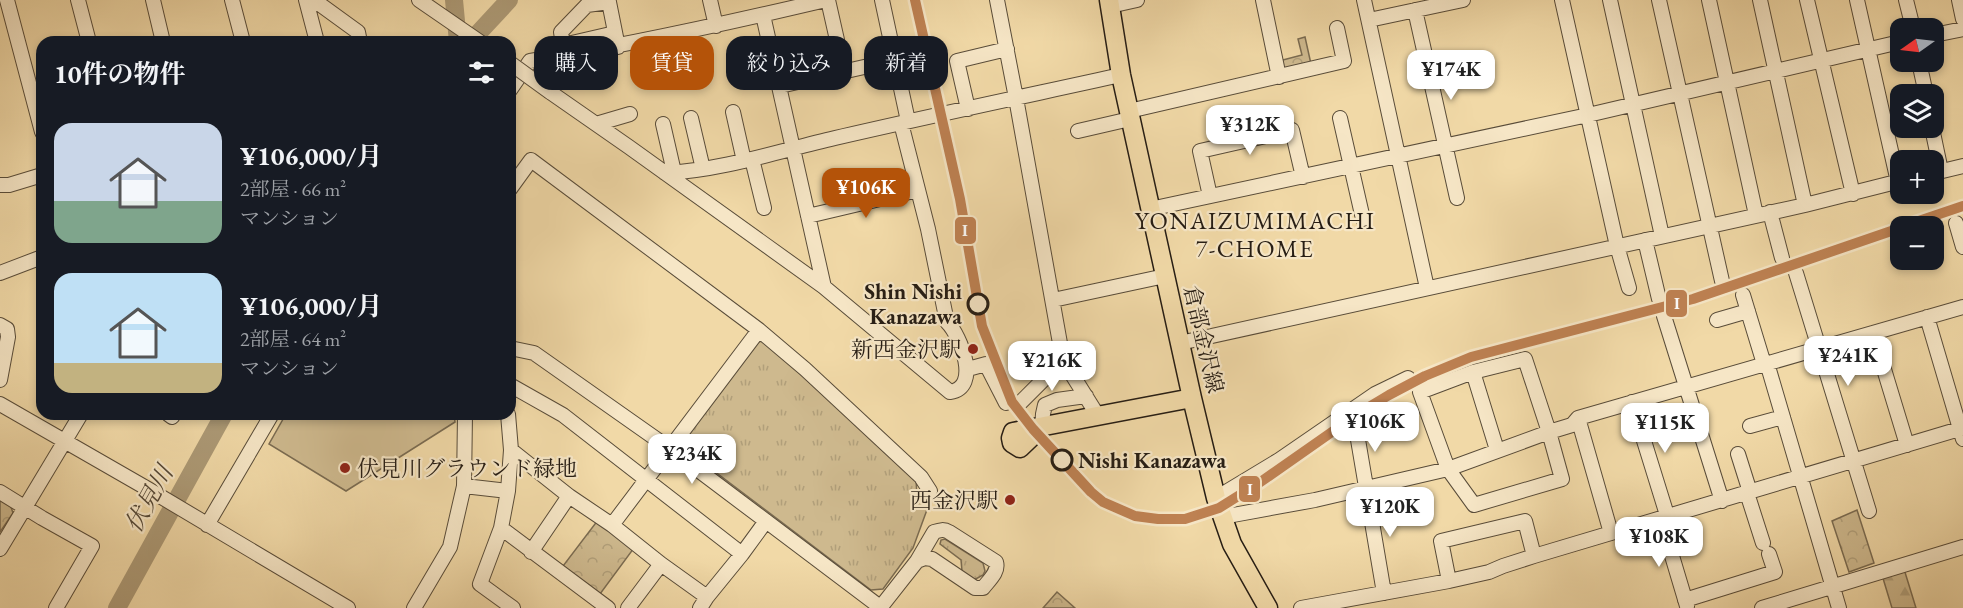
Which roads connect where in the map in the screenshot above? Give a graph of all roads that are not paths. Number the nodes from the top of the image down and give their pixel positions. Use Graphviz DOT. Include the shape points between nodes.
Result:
graph roads {
  1 [pos="78,0"];
  2 [pos="153,0"];
  3 [pos="232,0"];
  4 [pos="306,0"];
  5 [pos="710,0"];
  6 [pos="827,0"];
  7 [pos="882,0"];
  8 [pos="997,0"];
  9 [pos="1137,0"];
  10 [pos="1263,0"];
  11 [pos="1364,0"];
  12 [pos="1462,0"];
  13 [pos="1562,0"];
  14 [pos="1610,0"];
  15 [pos="1659,0"];
  16 [pos="1709,0"];
  17 [pos="1760,0"];
  18 [pos="1807,0"];
  19 [pos="1857,0"];
  20 [pos="1906,0"];
  21 [pos="1959,0"];
  22 [pos="6,1"];
  23 [pos="420,1"];
  24 [pos="809,2"];
  25 [pos="322,3"];
  26 [pos="1110,3"];
  27 [pos="1415,10"];
  28 [pos="763,15"];
  29 [pos="1910,18"];
  30 [pos="1963,19"];
  31 [pos="1369,20"];
  32 [pos="716,26"];
  33 [pos="1337,28"];
  34 [pos="1963,29"];
  35 [pos="1944,33"];
  36 [pos="87,36"];
  37 [pos="162,36"];
  38 [pos="241,36"];
  39 [pos="315,36"];
  40 [pos="359,36"];
  41 [pos="471,36"];
  42 [pos="768,36"];
  43 [pos="836,36"];
  44 [pos="890,36"];
  45 [pos="1890,44"];
  46 [pos="1868,48"];
  47 [pos="1006,49"];
  48 [pos="1821,61"];
  49 [pos="516,67"];
  50 [pos="1776,70"];
  51 [pos="1121,75"];
  52 [pos="1279,77"];
  53 [pos="516,81"];
  54 [pos="1728,82"];
  55 [pos="781,90"];
  56 [pos="899,90"];
  57 [pos="1680,93"];
  58 [pos="1016,98"];
  59 [pos="1634,104"];
  60 [pos="968,109"];
  61 [pos="36,110"];
  62 [pos="733,112"];
  63 [pos="630,114"];
  64 [pos="1130,115"];
  65 [pos="1588,115"];
  66 [pos="691,118"];
  67 [pos="1340,118"];
  68 [pos="904,122"];
  69 [pos="596,124"];
  70 [pos="663,124"];
  71 [pos="1078,131"];
  72 [pos="1444,147"];
  73 [pos="794,148"];
  74 [pos="1892,150"];
  75 [pos="1398,157"];
  76 [pos="748,160"];
  77 [pos="1351,166"];
  78 [pos="1963,166"];
  79 [pos="703,169"];
  80 [pos="1944,170"];
  81 [pos="670,172"];
  82 [pos="36,177"];
  83 [pos="1303,177"];
  84 [pos="516,181"];
  85 [pos="1890,183"];
  86 [pos="0,185"];
  87 [pos="918,190"];
  88 [pos="1852,194"];
  89 [pos="1210,196"];
  90 [pos="1456,198"];
  91 [pos="1805,205"];
  92 [pos="764,208"];
  93 [pos="1150,209"];
  94 [pos="1770,212"];
  95 [pos="1756,215"];
  96 [pos="808,216"];
  97 [pos="1362,219"];
  98 [pos="1956,223"];
  99 [pos="1710,225"];
  100 [pos="1662,236"];
  101 [pos="1645,240"];
  102 [pos="1617,246"];
  103 [pos="1963,247"];
  104 [pos="36,258"];
  105 [pos="1782,258"];
  106 [pos="0,273"];
  107 [pos="1796,273"];
  108 [pos="1165,276"];
  109 [pos="1722,281"];
  110 [pos="824,287"];
  111 [pos="1427,288"];
  112 [pos="1629,288"];
  113 [pos="1743,295"];
  114 [pos="1659,299"];
  115 [pos="1053,300"];
  116 [pos="1963,307"];
  117 [pos="1748,311"];
  118 [pos="1664,316"];
  119 [pos="1927,317"];
  120 [pos="1717,320"];
  121 [pos="0,325"];
  122 [pos="759,330"];
  123 [pos="1873,333"];
  124 [pos="1180,343"];
  125 [pos="1820,348"];
  126 [pos="516,349"];
  127 [pos="1063,360"];
  128 [pos="1766,363"];
  129 [pos="968,369"];
  130 [pos="1473,372"];
  131 [pos="1408,378"];
  132 [pos="0,380"];
  133 [pos="1686,386"];
  134 [pos="516,389"];
  135 [pos="1086,396"];
  136 [pos="1192,398"];
  137 [pos="1632,402"];
  138 [pos="0,404"];
  139 [pos="1098,416"];
  140 [pos="1783,417"];
  141 [pos="1578,418"];
  142 [pos="77,420"];
  143 [pos="268,420"];
  144 [pos="465,420"];
  145 [pos="508,420"];
  146 [pos="1355,422"];
  147 [pos="1750,426"];
  148 [pos="1042,427"];
  149 [pos="1549,432"];
  150 [pos="1962,432"];
  151 [pos="65,441"];
  152 [pos="1907,446"];
  153 [pos="669,447"];
  154 [pos="511,450"];
  155 [pos="1497,450"];
  156 [pos="1738,454"];
  157 [pos="1854,462"];
  158 [pos="1448,468"];
  159 [pos="1801,477"];
  160 [pos="646,478"];
  161 [pos="464,486"];
  162 [pos="1365,489"];
  163 [pos="508,491"];
  164 [pos="930,491"];
  165 [pos="0,492"];
  166 [pos="1748,493"];
  167 [pos="569,496"];
  168 [pos="1216,498"];
  169 [pos="1722,501"];
  170 [pos="25,508"];
  171 [pos="1869,511"];
  172 [pos="1222,517"];
  173 [pos="1664,517"];
  174 [pos="766,521"];
  175 [pos="204,523"];
  176 [pos="612,525"];
  177 [pos="501,528"];
  178 [pos="1611,533"];
  179 [pos="1963,548"];
  180 [pos="0,549"];
  181 [pos="531,552"];
  182 [pos="742,554"];
  183 [pos="1534,556"];
  184 [pos="917,561"];
  185 [pos="661,564"];
  186 [pos="1449,581"];
  187 [pos="1832,588"];
  188 [pos="1384,593"];
  189 [pos="1805,602"];
  190 [pos="703,603"];
  191 [pos="1686,604"];
  192 [pos="339,605"];
  193 [pos="56,608"];
  194 [pos="414,608"];
  195 [pos="513,608"];
  196 [pos="608,608"];
  197 [pos="628,608"];
  198 [pos="880,608"];
  199 [pos="1268,608"];
  200 [pos="1301,608"];
  201 [pos="1762,608"];
  202 [pos="1839,608"];
  1 -- 36 [label="street"];
  2 -- 37 [label="street"];
  3 -- 38 [label="street"];
  4 -- 39 [label="street"];
  5 -- 32 [label="street"];
  6 -- 24 [label="street"];
  6 -- 43 [label="street"];
  7 -- 44 [label="street"];
  8 -- 47 [label="street"];
  9 -- 26 [label="street"];
  10 -- 52 [label="street"];
  11 -- 31 [label="street"];
  12 -- 27 [label="street"];
  13 -- 65 [label="street"];
  14 -- 59 [label="street"];
  15 -- 57 [label="street"];
  16 -- 54 [label="street"];
  17 -- 50 [label="street"];
  18 -- 48 [label="street"];
  19 -- 46 [label="street"];
  20 -- 29 [label="street"];
  21 -- 30 [label="street"];
  22 -- 61 [label="street"];
  23 -- 41 [label="street"];
  24 -- 28 [label="street"];
  25 -- 40 [label="street"];
  26 -- 51 [label="main road, 倉部金沢線"];
  27 -- 31 [label="street"];
  27 -- 72 [label="street"];
  28 -- 32 [label="street"];
  28 -- 42 [label="street"];
  31 -- 75 [label="street"];
  32 -- 53 [label="street" via="616,40 530,61"];
  33 -- 52 [label="street" via="1344,61"];
  34 -- 35 [label="street"];
  45 -- 46 [label="street"];
  46 -- 48 [label="street"];
  46 -- 74 [label="street"];
  47 -- 58 [label="street"];
  47 -- 60 [label="street" via="957,61"];
  48 -- 50 [label="street"];
  48 -- 88 [label="street"];
  49 -- 69 [label="street, bridge"];
  50 -- 54 [label="street"];
  50 -- 91 [label="street"];
  51 -- 58 [label="street"];
  51 -- 64 [label="main road, 倉部金沢線"];
  52 -- 64 [label="street"];
  54 -- 57 [label="street"];
  54 -- 95 [label="street"];
  55 -- 73 [label="street"];
  56 -- 68 [label="street"];
  57 -- 59 [label="street"];
  57 -- 99 [label="street"];
  58 -- 60 [label="street"];
  58 -- 115 [label="street"];
  59 -- 65 [label="street"];
  59 -- 100 [label="street"];
  60 -- 68 [label="street"];
  62 -- 76 [label="street"];
  63 -- 69 [label="street"];
  64 -- 71 [label="street"];
  64 -- 93 [label="main road, 倉部金沢線"];
  65 -- 72 [label="street"];
  65 -- 102 [label="street"];
  66 -- 79 [label="street"];
  67 -- 77 [label="street"];
  68 -- 73 [label="street"];
  68 -- 87 [label="street"];
  69 -- 81 [label="street"];
  70 -- 81 [label="street"];
  72 -- 75 [label="street"];
  72 -- 90 [label="street"];
  73 -- 76 [label="street"];
  73 -- 96 [label="street"];
  75 -- 77 [label="street"];
  75 -- 111 [label="street"];
  76 -- 79 [label="street"];
  76 -- 92 [label="street"];
  77 -- 83 [label="street"];
  77 -- 97 [label="street"];
  78 -- 80 [label="street"];
  79 -- 81 [label="street"];
  81 -- 110 [label="street"];
  82 -- 86 [label="street"];
  83 -- 89 [label="street"];
  83 -- 89 [label="street" via="1292,130 1200,152"];
  84 -- 122 [label="street" via="531,160"];
  85 -- 88 [label="street"];
  87 -- 96 [label="street"];
  87 -- 129 [label="street" via="947,322 953,328"];
  88 -- 91 [label="street"];
  89 -- 93 [label="street"];
  91 -- 94 [label="street"];
  93 -- 108 [label="main road, 倉部金沢線"];
  94 -- 95 [label="street"];
  94 -- 105 [label="street"];
  95 -- 99 [label="street"];
  96 -- 110 [label="street"];
  98 -- 103 [label="street"];
  99 -- 100 [label="street"];
  99 -- 109 [label="street"];
  100 -- 101 [label="street"];
  101 -- 102 [label="street"];
  101 -- 114 [label="street"];
  102 -- 111 [label="street"];
  102 -- 112 [label="street"];
  104 -- 106 [label="street"];
  107 -- 125 [label="street"];
  108 -- 115 [label="street"];
  108 -- 124 [label="main road, 倉部金沢線"];
  110 -- 129 [label="street" via="950,392 963,385"];
  111 -- 124 [label="street"];
  113 -- 117 [label="street"];
  115 -- 127 [label="street"];
  116 -- 119 [label="street"];
  117 -- 120 [label="street"];
  117 -- 128 [label="street"];
  118 -- 133 [label="street"];
  119 -- 123 [label="street"];
  119 -- 150 [label="street"];
  121 -- 132 [label="street" via="7,329 8,337"];
  122 -- 153 [label="street"];
  122 -- 164 [label="street" via="921,477"];
  123 -- 125 [label="street"];
  123 -- 152 [label="street"];
  124 -- 136 [label="main road, 倉部金沢線"];
  125 -- 128 [label="street"];
  125 -- 157 [label="street"];
  126 -- 153 [label="street" via="534,353"];
  127 -- 129 [label="street" via="1013,403 986,364"];
  127 -- 135 [label="street"];
  128 -- 133 [label="street"];
  128 -- 140 [label="street"];
  130 -- 149 [label="street" via="1526,359"];
  130 -- 155 [label="street"];
  130 -- 158 [label="street" via="1420,392"];
  131 -- 168 [label="street" via="1375,394"];
  133 -- 137 [label="street"];
  133 -- 169 [label="street"];
  134 -- 160 [label="street" via="563,415"];
  135 -- 139 [label="street"];
  135 -- 148 [label="street" via="1045,405"];
  136 -- 139 [label="main road"];
  136 -- 168 [label="main road, 倉部金沢線"];
  137 -- 141 [label="street"];
  137 -- 173 [label="street"];
  138 -- 151 [label="street"];
  139 -- 148 [label="main road"];
  140 -- 147 [label="street"];
  140 -- 159 [label="street"];
  141 -- 149 [label="street" via="1572,425"];
  141 -- 178 [label="street"];
  142 -- 151 [label="street"];
  143 -- 175 [label="street"];
  144 -- 161 [label="street"];
  145 -- 154 [label="street"];
  146 -- 162 [label="street"];
  149 -- 155 [label="street"];
  149 -- 158 [label="street" via="1562,479 1474,505"];
  150 -- 152 [label="street"];
  151 -- 170 [label="street"];
  151 -- 175 [label="street"];
  152 -- 157 [label="street"];
  153 -- 160 [label="street"];
  153 -- 174 [label="street"];
  154 -- 163 [label="street"];
  154 -- 167 [label="street"];
  155 -- 158 [label="street"];
  156 -- 166 [label="street"];
  157 -- 159 [label="street"];
  157 -- 171 [label="street"];
  158 -- 162 [label="street"];
  159 -- 166 [label="street"];
  159 -- 187 [label="street"];
  160 -- 176 [label="street"];
  160 -- 182 [label="street"];
  161 -- 163 [label="street"];
  161 -- 194 [label="street" via="450,547"];
  162 -- 172 [label="street"];
  162 -- 188 [label="street"];
  163 -- 177 [label="street"];
  165 -- 170 [label="street"];
  166 -- 169 [label="street"];
  166 -- 191 [label="street" via="1774,572"];
  167 -- 176 [label="street"];
  167 -- 181 [label="street"];
  168 -- 172 [label="main road, 倉部金沢線"];
  169 -- 173 [label="street"];
  170 -- 180 [label="street"];
  170 -- 193 [label="street" via="92,546"];
  172 -- 199 [label="main road, 倉部金沢線" via="1232,544"];
  173 -- 178 [label="street"];
  173 -- 191 [label="street"];
  174 -- 182 [label="street"];
  174 -- 198 [label="street"];
  175 -- 192 [label="street"];
  176 -- 185 [label="street"];
  177 -- 181 [label="street"];
  177 -- 195 [label="street" via="480,584"];
  178 -- 183 [label="street"];
  179 -- 187 [label="street"];
  181 -- 196 [label="street"];
  182 -- 190 [label="street"];
  183 -- 186 [label="street"];
  183 -- 186 [label="street" via="1525,521 1442,541"];
  184 -- 184 [label="street" via="934,532 947,531 994,562 994,569 982,583 973,584 939,558"];
  184 -- 198 [label="street"];
  185 -- 190 [label="street"];
  185 -- 197 [label="street"];
  186 -- 188 [label="street"];
  187 -- 189 [label="street"];
  187 -- 202 [label="street"];
  188 -- 200 [label="street"];
  189 -- 201 [label="street"];
}
